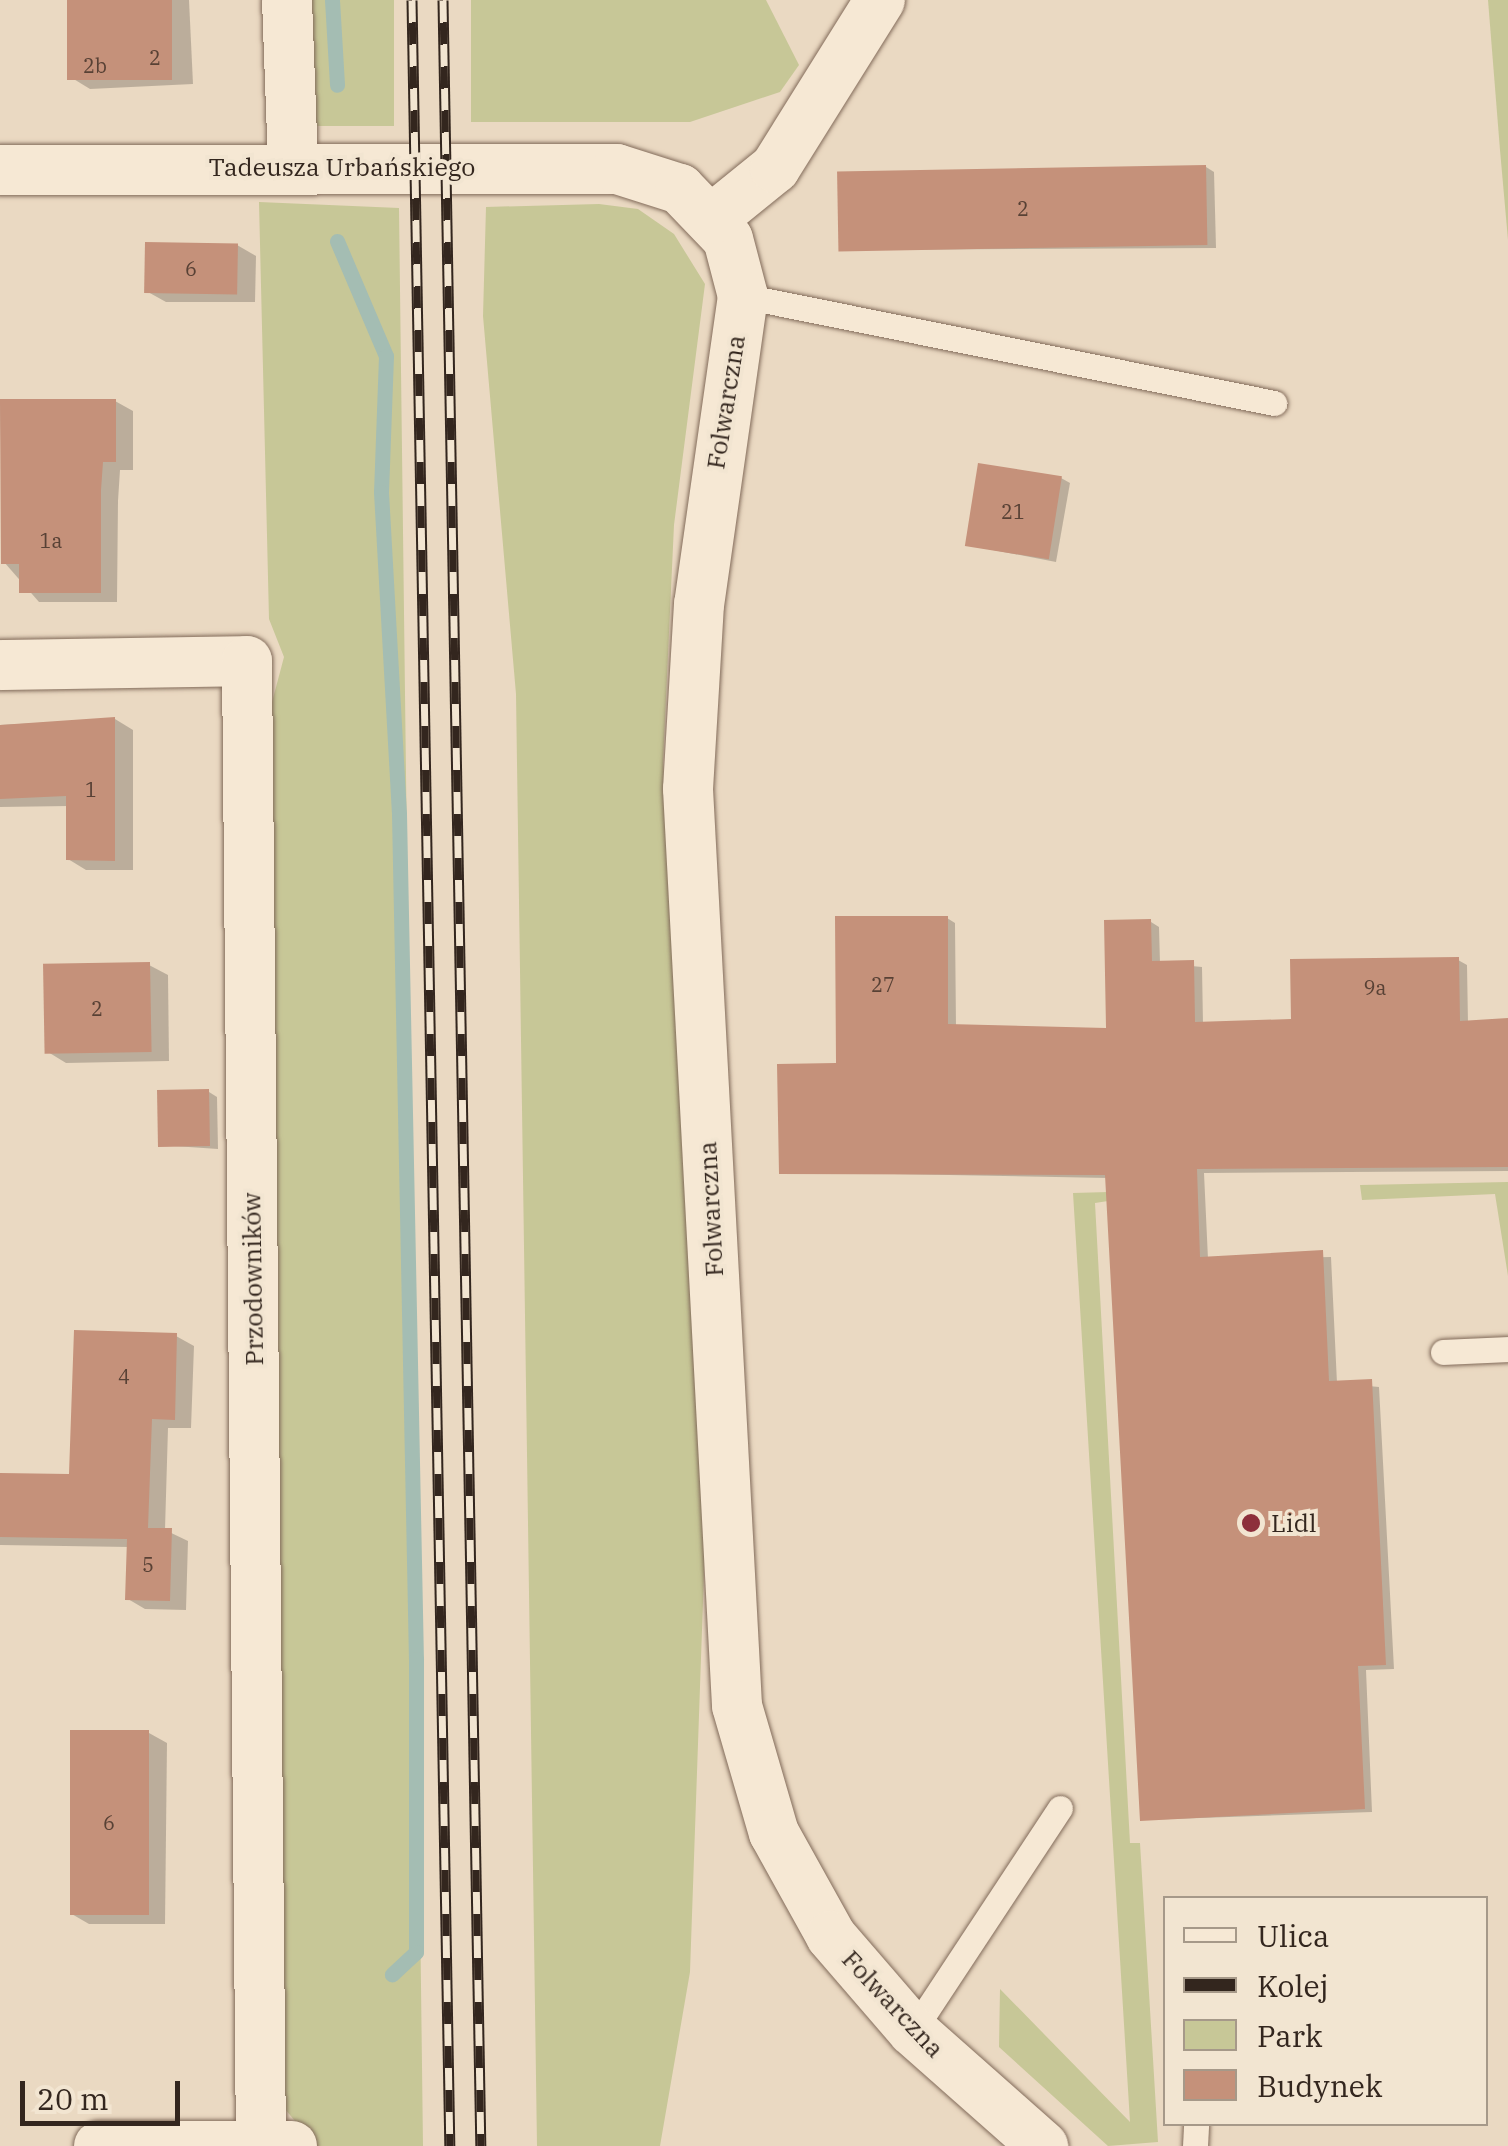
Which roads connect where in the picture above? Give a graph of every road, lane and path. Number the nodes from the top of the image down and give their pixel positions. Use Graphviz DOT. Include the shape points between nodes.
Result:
graph roads {
  1 [pos="287,0"];
  2 [pos="880,0"];
  3 [pos="293,166"];
  4 [pos="0,170"];
  5 [pos="696,204"];
  6 [pos="743,296"];
  7 [pos="1274,403"];
  8 [pos="0,665"];
  9 [pos="1508,1349"];
  10 [pos="1443,1352"];
  11 [pos="1060,1808"];
  12 [pos="912,2031"];
  13 [pos="282,2145"];
  14 [pos="99,2146"];
  15 [pos="1043,2146"];
  1 -- 3 [label="street"];
  2 -- 5 [label="street" via="775,168"];
  3 -- 4 [label="street, Tadeusza Urbańskiego"];
  3 -- 5 [label="street, Tadeusza Urbańskiego" via="617,169"];
  5 -- 6 [label="street, Folwarczna" via="736,256"];
  6 -- 7 [label="lane"];
  6 -- 12 [label="street, Folwarczna" via="699,604 688,771 737,1706 760,1798 798,1883"];
  8 -- 13 [label="street, Przodowników" via="246,661"];
  9 -- 10 [label="lane"];
  11 -- 12 [label="lane"];
  12 -- 15 [label="street, Folwarczna"];
  13 -- 14 [label="street"];
}
